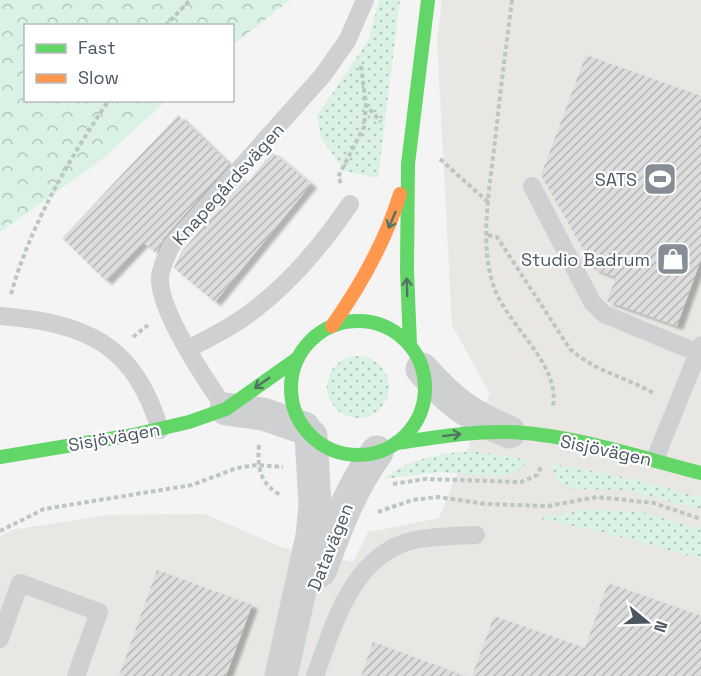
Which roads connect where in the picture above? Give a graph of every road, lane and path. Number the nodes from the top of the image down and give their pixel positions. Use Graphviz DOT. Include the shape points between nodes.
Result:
graph roads {
  1 [pos="190,0"];
  2 [pos="364,0"];
  3 [pos="428,0"];
  4 [pos="512,0"];
  5 [pos="167,24"];
  6 [pos="109,102"];
  7 [pos="366,105"];
  8 [pos="408,164"];
  9 [pos="532,186"];
  10 [pos="350,204"];
  11 [pos="488,235"];
  12 [pos="168,310"];
  13 [pos="3,316"];
  14 [pos="332,326"];
  15 [pos="188,349"];
  16 [pos="699,349"];
  17 [pos="118,351"];
  18 [pos="416,357"];
  19 [pos="298,358"];
  20 [pos="695,377"];
  21 [pos="677,405"];
  22 [pos="226,409"];
  23 [pos="552,413"];
  24 [pos="160,430"];
  25 [pos="307,431"];
  26 [pos="509,432"];
  27 [pos="386,447"];
  28 [pos="0,457"];
  29 [pos="655,459"];
  30 [pos="542,466"];
  31 [pos="701,473"];
  32 [pos="218,474"];
  33 [pos="392,484"];
  34 [pos="0,531"];
  35 [pos="476,535"];
  36 [pos="0,639"];
  37 [pos="286,661"];
  38 [pos="76,676"];
  39 [pos="315,676"];
  1 -- 5 [label="path"];
  2 -- 12 [label="lane, Knapegårdsvägen" via="347,41 323,75 171,246 160,278"];
  3 -- 8 [label="street"];
  4 -- 11 [label="path" via="489,193"];
  6 -- 13 [label="path" via="46,208 18,266"];
  7 -- 10 [label="path" via="364,127 338,177"];
  8 -- 14 [label="street, one-way" via="396,210 378,252"];
  18 -- 8 [label="street, one-way" via="407,270"];
  9 -- 16 [label="lane" via="592,302 604,314"];
  10 -- 15 [label="lane" via="297,272 242,319"];
  11 -- 21 [label="path" via="497,237 570,349 584,362"];
  11 -- 23 [label="path" via="488,262 495,289 551,376 555,394"];
  12 -- 15 [label="lane, Knapegårdsvägen"];
  12 -- 17 [label="path"];
  13 -- 17 [label="lane" via="57,325"];
  14 -- 18 [label="street, Sisjövägen" via="368,321 391,330"];
  14 -- 19 [label="street, Sisjövägen" via="312,339"];
  15 -- 22 [label="lane, Knapegårdsvägen"];
  16 -- 20 [label="lane"];
  17 -- 24 [label="lane" via="142,382"];
  18 -- 26 [label="street, Sisjövägen" via="445,395 466,412"];
  18 -- 27 [label="street" via="425,393 419,416"];
  19 -- 22 [label="street, Sisjövägen, one-way"];
  19 -- 25 [label="street, Sisjövägen" via="291,388 294,409"];
  20 -- 21 [label="lane"];
  21 -- 29 [label="lane"];
  22 -- 24 [label="street, Sisjövägen"];
  22 -- 25 [label="street, Sisjövägen" via="263,414"];
  24 -- 28 [label="street, Sisjövägen"];
  25 -- 27 [label="street, Sisjövägen" via="328,447 346,454"];
  25 -- 37 [label="street, Datavägen" via="315,504"];
  27 -- 26 [label="street, Sisjövägen, one-way" via="464,433"];
  26 -- 29 [label="street, Sisjövägen"];
  27 -- 37 [label="street, Datavägen" via="362,473 343,510"];
  29 -- 31 [label="street, Sisjövägen"];
  30 -- 33 [label="path" via="537,475 521,482 424,479"];
  32 -- 34 [label="path" via="192,485 44,509"];
  35 -- 39 [label="lane" via="414,540 375,557 360,574"];
  36 -- 38 [label="lane" via="20,583 99,612"];
}
